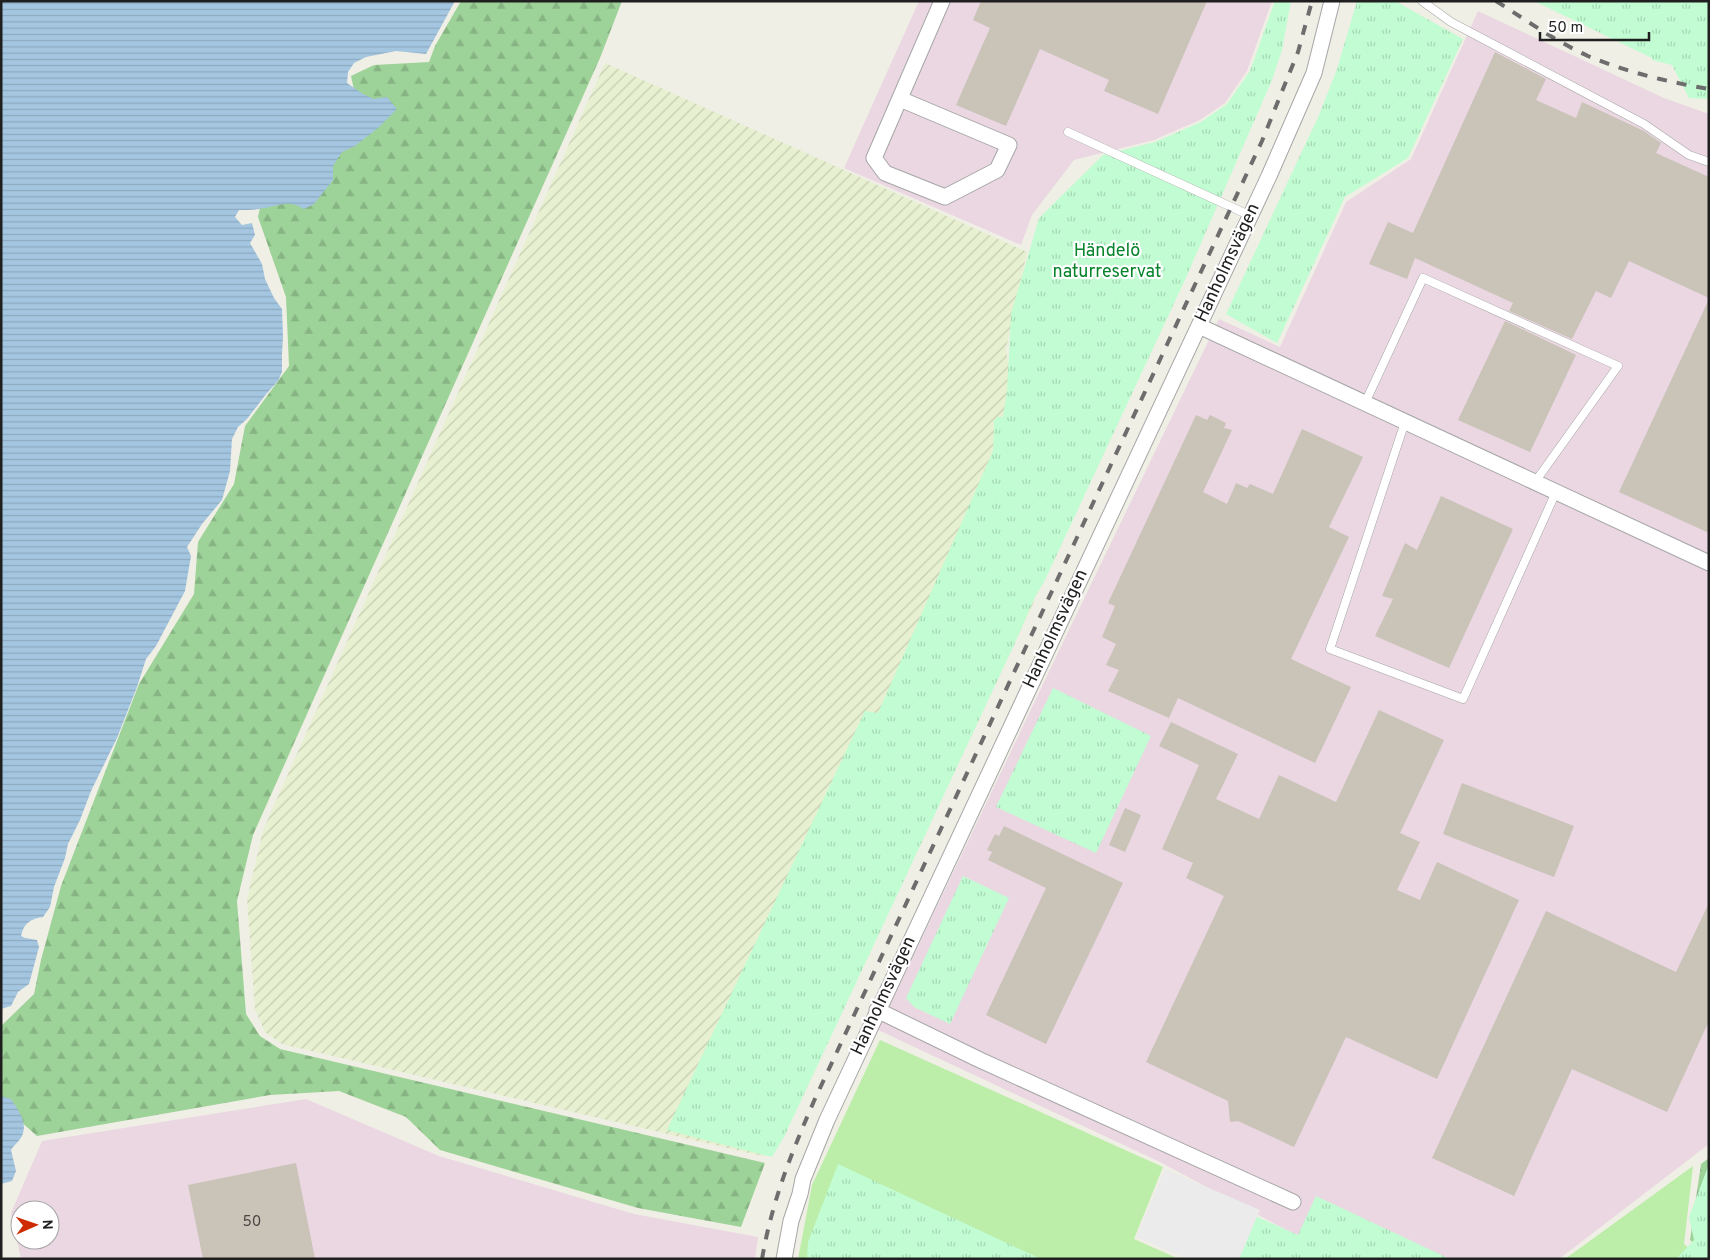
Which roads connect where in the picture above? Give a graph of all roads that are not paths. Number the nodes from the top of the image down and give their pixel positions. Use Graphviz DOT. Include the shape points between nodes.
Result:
graph roads {
  1 [pos="942,1"];
  2 [pos="1332,1"];
  3 [pos="1422,1"];
  4 [pos="900,99"];
  5 [pos="1068,132"];
  6 [pos="1709,162"];
  7 [pos="1251,216"];
  8 [pos="1199,326"];
  9 [pos="1365,403"];
  10 [pos="1405,422"];
  11 [pos="1535,482"];
  12 [pos="1556,492"];
  13 [pos="1709,563"];
  14 [pos="877,1010"];
  15 [pos="1293,1202"];
  16 [pos="784,1259"];
  1 -- 4 [label="street"];
  2 -- 7 [label="street, Hanholmsvägen" via="1314,73"];
  3 -- 6 [label="lane" via="1451,22 1644,124 1689,155"];
  4 -- 4 [label="street" via="874,158 885,173 945,197 997,170 1009,145"];
  5 -- 7 [label="lane"];
  7 -- 8 [label="street, Hanholmsvägen"];
  8 -- 9 [label="street"];
  8 -- 14 [label="street, Hanholmsvägen"];
  9 -- 10 [label="street"];
  9 -- 11 [label="lane" via="1423,278 1618,366"];
  10 -- 11 [label="street"];
  10 -- 12 [label="lane" via="1330,649 1463,699"];
  11 -- 12 [label="street"];
  12 -- 13 [label="street"];
  14 -- 15 [label="street"];
  14 -- 16 [label="street, Hanholmsvägen" via="803,1179"];
}
